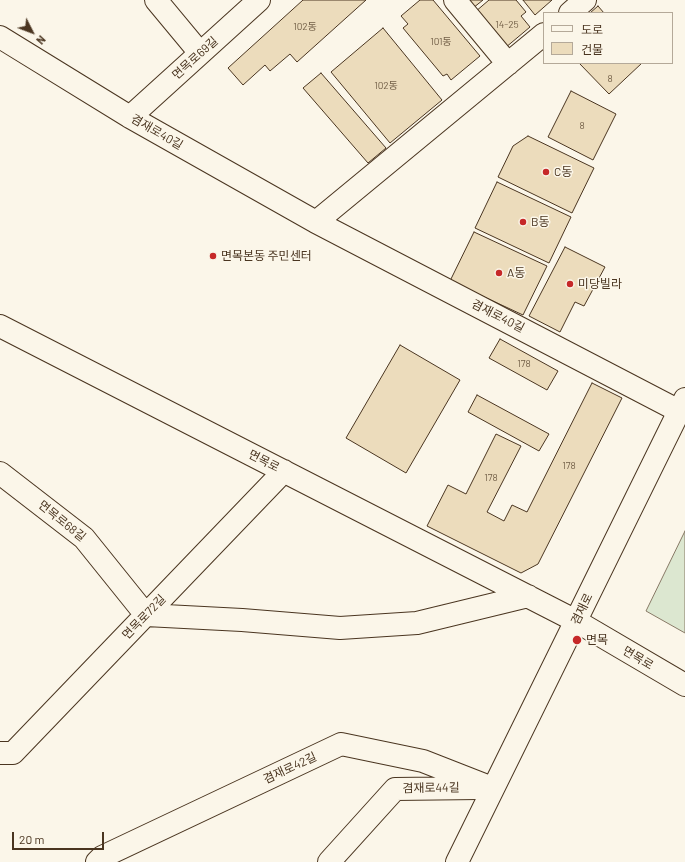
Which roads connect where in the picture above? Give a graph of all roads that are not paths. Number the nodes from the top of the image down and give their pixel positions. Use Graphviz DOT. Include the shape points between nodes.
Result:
graph roads {
  1 [pos="156,0"];
  2 [pos="259,0"];
  3 [pos="455,0"];
  4 [pos="585,0"];
  5 [pos="571,12"];
  6 [pos="543,35"];
  7 [pos="0,37"];
  8 [pos="200,53"];
  9 [pos="508,64"];
  10 [pos="130,117"];
  11 [pos="316,222"];
  12 [pos="0,326"];
  13 [pos="682,405"];
  14 [pos="284,471"];
  15 [pos="0,472"];
  16 [pos="528,596"];
  17 [pos="146,615"];
  18 [pos="576,621"];
  19 [pos="685,685"];
  20 [pos="0,753"];
  21 [pos="492,788"];
  22 [pos="96,862"];
  23 [pos="329,862"];
  24 [pos="457,862"];
  1 -- 8 [label="street"];
  2 -- 8 [label="street, 면목로69길"];
  3 -- 9 [label="street"];
  4 -- 5 [label="street"];
  6 -- 9 [label="street"];
  7 -- 10 [label="street, 겸재로40길"];
  8 -- 10 [label="street, 면목로69길"];
  9 -- 11 [label="street"];
  10 -- 11 [label="street, 겸재로40길"];
  11 -- 13 [label="street, 겸재로40길"];
  12 -- 14 [label="street, 면목로"];
  13 -- 18 [label="street, 겸재로"];
  14 -- 16 [label="street, 면목로"];
  14 -- 17 [label="street, 면목로72길"];
  15 -- 17 [label="street, 면목로68길" via="84,538"];
  16 -- 17 [label="street" via="417,623 340,628"];
  16 -- 18 [label="street, 면목로"];
  17 -- 20 [label="street, 면목로72길" via="13,754"];
  18 -- 19 [label="street, 면목로"];
  18 -- 21 [label="street, 겸재로"];
  21 -- 22 [label="street, 겸재로42길" via="423,761 341,744"];
  21 -- 23 [label="street, 겸재로44길" via="395,789"];
  21 -- 24 [label="street, 겸재로"];
}
